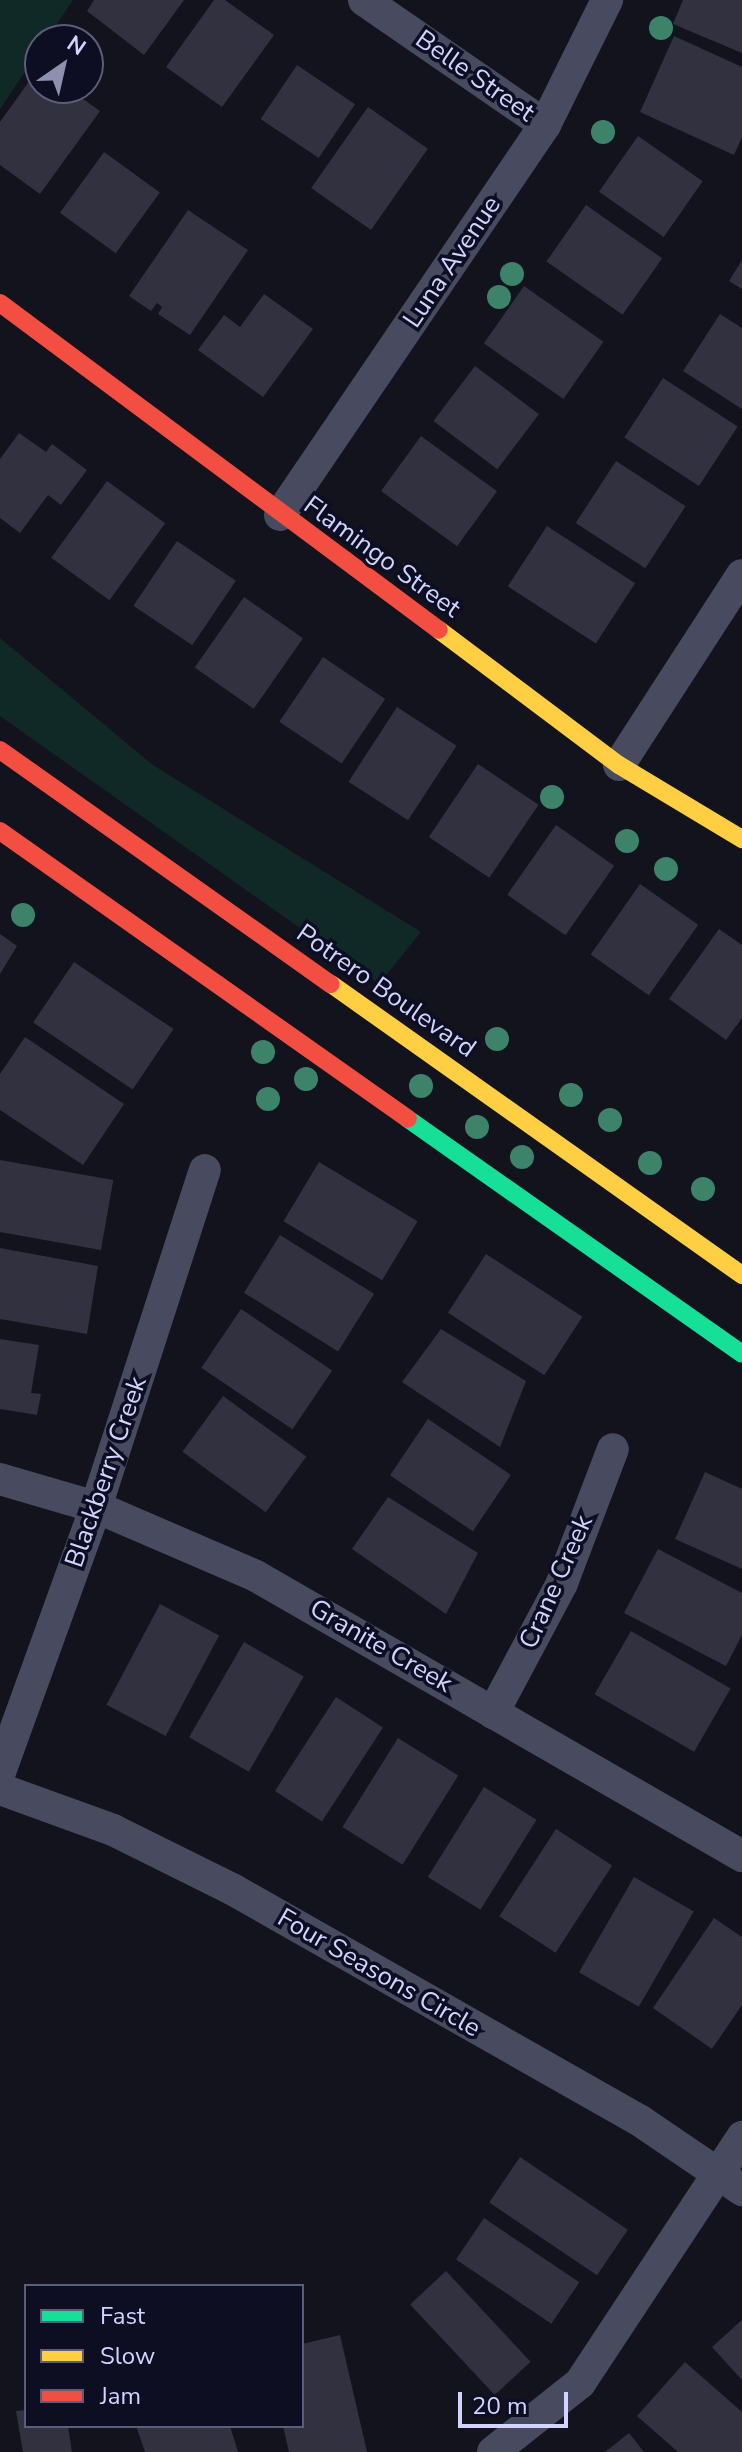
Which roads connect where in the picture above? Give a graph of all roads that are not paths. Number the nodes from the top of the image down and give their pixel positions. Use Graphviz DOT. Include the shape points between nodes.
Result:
graph roads {
  1 [pos="364,0"];
  2 [pos="607,0"];
  3 [pos="545,125"];
  4 [pos="0,303"];
  5 [pos="280,515"];
  6 [pos="742,575"];
  7 [pos="0,750"];
  8 [pos="619,765"];
  9 [pos="0,831"];
  10 [pos="742,839"];
  11 [pos="205,1170"];
  12 [pos="742,1275"];
  13 [pos="742,1354"];
  14 [pos="613,1449"];
  15 [pos="0,1479"];
  16 [pos="96,1507"];
  17 [pos="493,1713"];
  18 [pos="0,1772"];
  19 [pos="0,1789"];
  20 [pos="742,1856"];
  21 [pos="742,2137"];
  22 [pos="731,2181"];
  23 [pos="493,2452"];
  1 -- 3 [label="street, Belle Street"];
  2 -- 3 [label="street, Luna Avenue"];
  3 -- 5 [label="street, Luna Avenue"];
  4 -- 5 [label="street, Flamingo Street"];
  5 -- 8 [label="street, Flamingo Street"];
  6 -- 8 [label="street"];
  7 -- 12 [label="street, Potrero Boulevard"];
  8 -- 10 [label="street, Flamingo Street"];
  9 -- 13 [label="street"];
  11 -- 16 [label="street, Blackberry Creek"];
  14 -- 17 [label="street, Crane Creek" via="562,1583"];
  15 -- 16 [label="street, Granite Creek"];
  16 -- 17 [label="street, Granite Creek" via="256,1576"];
  16 -- 18 [label="street, Blackberry Creek"];
  17 -- 20 [label="street, Granite Creek"];
  19 -- 22 [label="street, Four Seasons Circle" via="113,1830 232,1889 639,2120"];
  21 -- 22 [label="street"];
  22 -- 23 [label="street" via="580,2383"];
}
